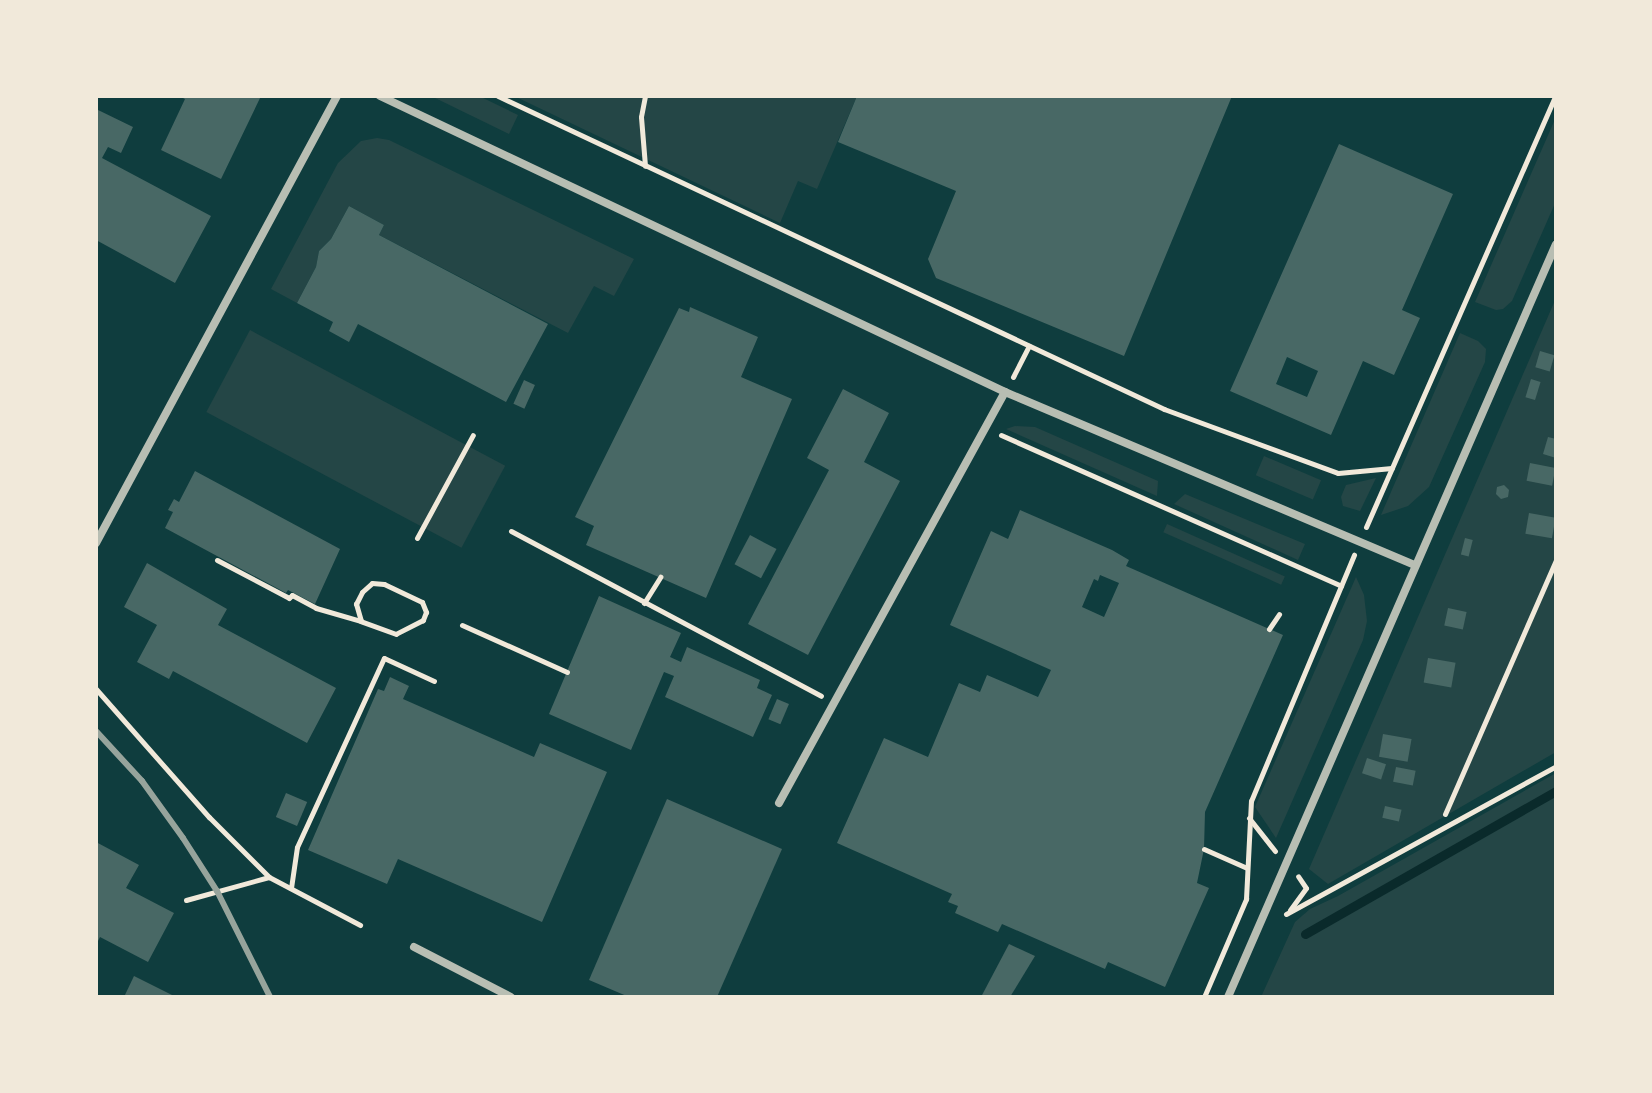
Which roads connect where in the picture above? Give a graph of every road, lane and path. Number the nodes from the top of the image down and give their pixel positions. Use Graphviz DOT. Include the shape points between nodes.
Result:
graph roads {
  1 [pos="337,96"];
  2 [pos="380,96"];
  3 [pos="498,96"];
  4 [pos="645,96"];
  5 [pos="1555,96"];
  6 [pos="645,167"];
  7 [pos="1556,244"];
  8 [pos="1029,346"];
  9 [pos="1005,392"];
  10 [pos="985,428"];
  11 [pos="473,435"];
  12 [pos="1392,468"];
  13 [pos="511,531"];
  14 [pos="417,538"];
  15 [pos="1360,541"];
  16 [pos="96,543"];
  17 [pos="217,560"];
  18 [pos="1556,560"];
  19 [pos="1415,565"];
  20 [pos="660,577"];
  21 [pos="1341,586"];
  22 [pos="644,603"];
  23 [pos="1279,614"];
  24 [pos="361,621"];
  25 [pos="462,625"];
  26 [pos="1269,629"];
  27 [pos="567,672"];
  28 [pos="434,681"];
  29 [pos="96,689"];
  30 [pos="834,703"];
  31 [pos="1556,766"];
  32 [pos="779,803"];
  33 [pos="1445,814"];
  34 [pos="1249,818"];
  35 [pos="1204,849"];
  36 [pos="1286,862"];
  37 [pos="1247,868"];
  38 [pos="269,877"];
  39 [pos="291,888"];
  40 [pos="186,900"];
  41 [pos="1286,914"];
  42 [pos="360,925"];
  43 [pos="414,947"];
  44 [pos="511,997"];
  45 [pos="1204,997"];
  46 [pos="1228,997"];
  1 -- 16 [label="street"];
  2 -- 9 [label="street"];
  3 -- 6 [label="path"];
  4 -- 6 [label="path"];
  5 -- 12 [label="path"];
  6 -- 8 [label="path"];
  7 -- 19 [label="street"];
  8 -- 9 [label="path"];
  8 -- 12 [label="path" via="1164,409 1338,473"];
  9 -- 10 [label="street"];
  9 -- 15 [label="street"];
  10 -- 21 [label="path"];
  10 -- 30 [label="street"];
  11 -- 14 [label="path"];
  12 -- 15 [label="path"];
  13 -- 22 [label="path"];
  15 -- 19 [label="street"];
  15 -- 21 [label="path"];
  17 -- 24 [label="path" via="289,598"];
  18 -- 33 [label="path"];
  19 -- 36 [label="street"];
  20 -- 22 [label="path"];
  21 -- 34 [label="path" via="1251,801"];
  22 -- 30 [label="path"];
  23 -- 26 [label="path"];
  24 -- 24 [label="path" via="396,634 423,620 426,612 417,599 372,583 356,604"];
  25 -- 27 [label="path"];
  28 -- 39 [label="path" via="384,658 297,847"];
  29 -- 38 [label="path"];
  30 -- 32 [label="street"];
  31 -- 41 [label="path"];
  34 -- 36 [label="path"];
  34 -- 37 [label="path"];
  35 -- 37 [label="path"];
  36 -- 46 [label="street"];
  37 -- 45 [label="path" via="1246,899"];
  38 -- 39 [label="path"];
  38 -- 40 [label="path"];
  39 -- 42 [label="path"];
  43 -- 44 [label="street"];
}
